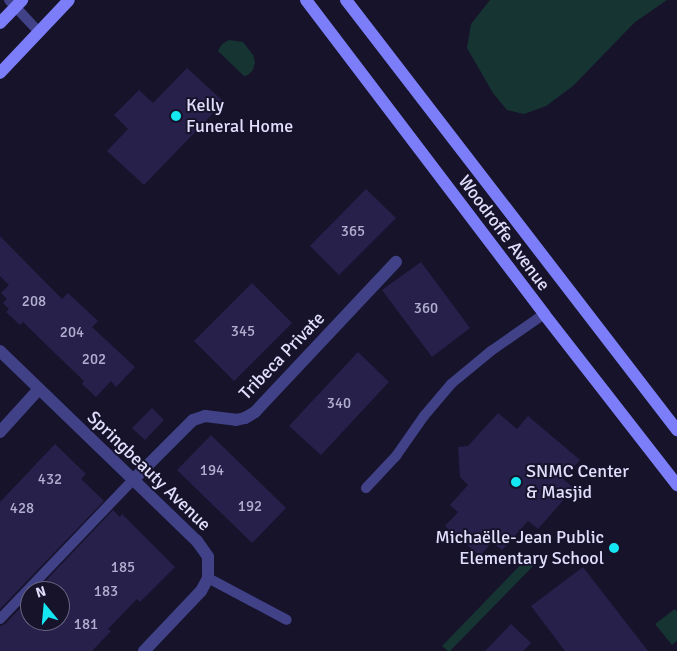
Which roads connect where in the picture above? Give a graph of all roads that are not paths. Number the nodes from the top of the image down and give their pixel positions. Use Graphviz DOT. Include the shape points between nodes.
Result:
graph roads {
  1 [pos="69,0"];
  2 [pos="306,0"];
  3 [pos="346,0"];
  4 [pos="16,2"];
  5 [pos="0,23"];
  6 [pos="38,31"];
  7 [pos="0,73"];
  8 [pos="396,262"];
  9 [pos="544,314"];
  10 [pos="0,351"];
  11 [pos="40,389"];
  12 [pos="677,430"];
  13 [pos="0,432"];
  14 [pos="134,479"];
  15 [pos="677,485"];
  16 [pos="366,488"];
  17 [pos="208,578"];
  18 [pos="0,619"];
  19 [pos="286,620"];
  20 [pos="144,651"];
  1 -- 6 [label="main road"];
  2 -- 9 [label="main road, Woodroffe Avenue"];
  3 -- 12 [label="main road, Woodroffe Avenue"];
  4 -- 5 [label="main road"];
  4 -- 6 [label="lane"];
  6 -- 7 [label="main road"];
  8 -- 14 [label="street, Tribeca Private" via="255,412 236,420 205,416 193,420"];
  9 -- 15 [label="main road, Woodroffe Avenue"];
  9 -- 16 [label="lane" via="451,384 396,456"];
  10 -- 11 [label="street, Springbeauty Avenue"];
  11 -- 13 [label="street"];
  11 -- 14 [label="street, Springbeauty Avenue"];
  14 -- 17 [label="street, Springbeauty Avenue" via="203,549 209,563"];
  14 -- 18 [label="lane"];
  17 -- 19 [label="lane"];
  17 -- 20 [label="street" via="202,591"];
}
